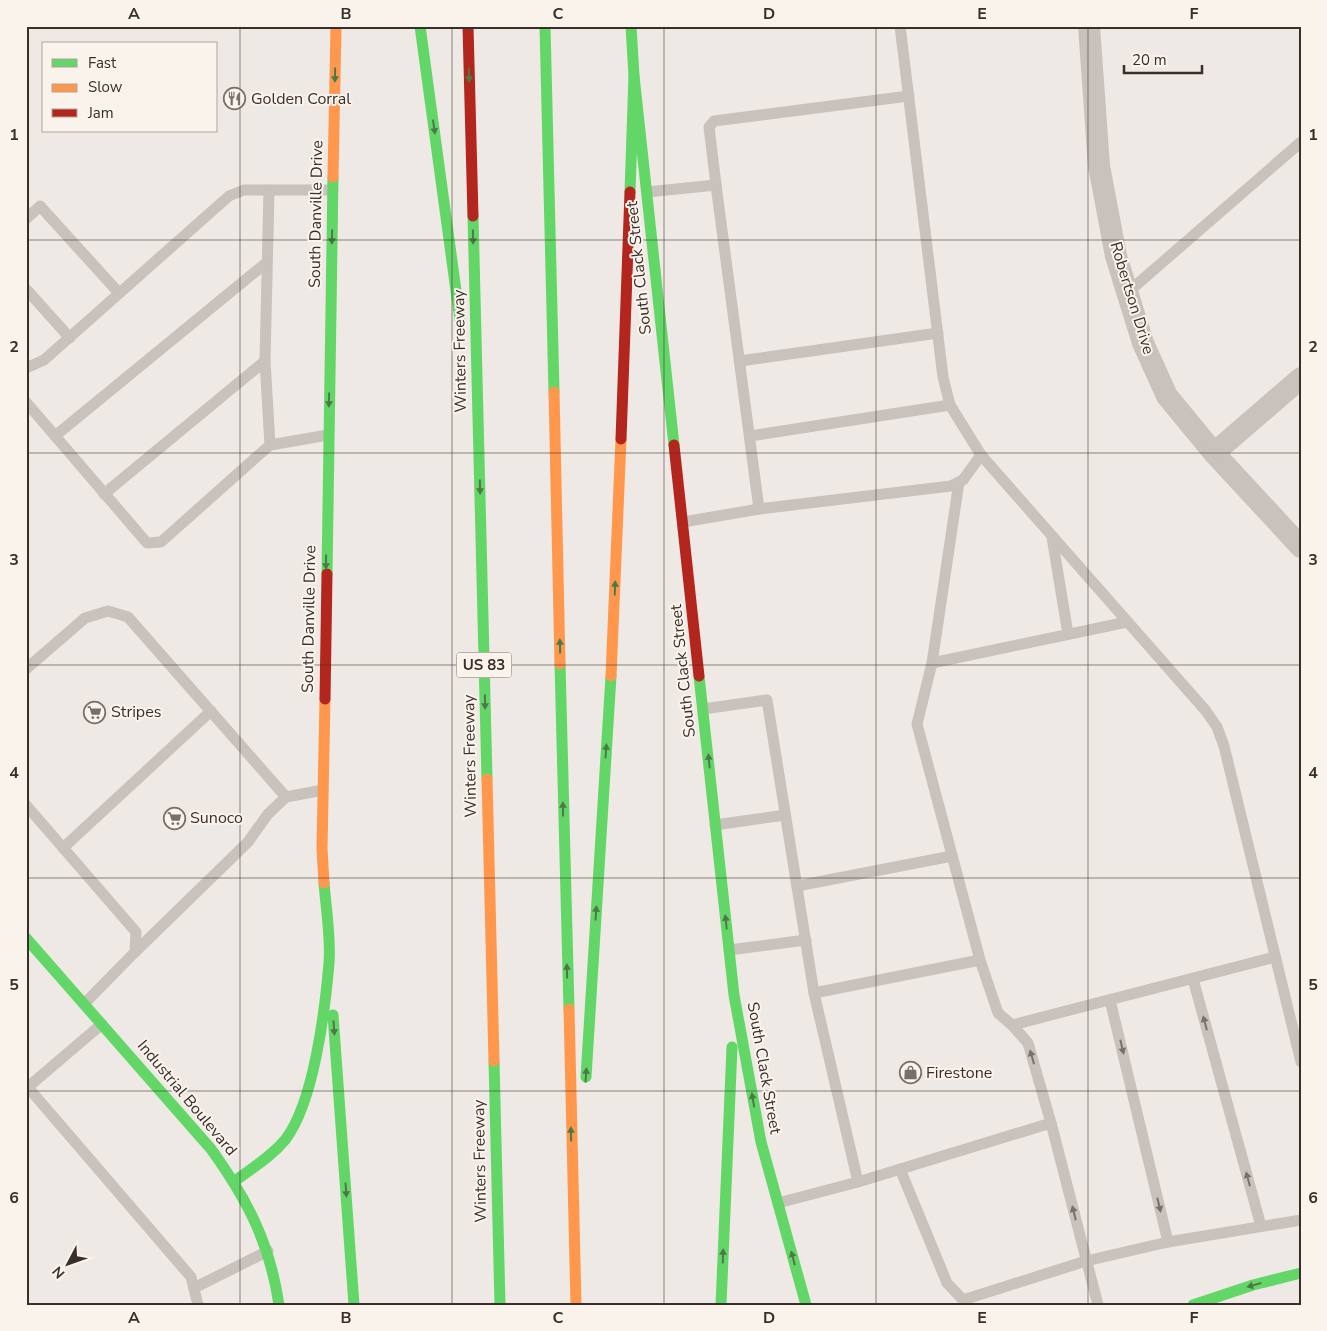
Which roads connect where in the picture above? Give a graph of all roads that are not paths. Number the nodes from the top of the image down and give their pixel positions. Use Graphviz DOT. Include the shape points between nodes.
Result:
graph roads {
  1 [pos="336,26"];
  2 [pos="420,26"];
  3 [pos="468,26"];
  4 [pos="545,26"];
  5 [pos="631,26"];
  6 [pos="900,26"];
  7 [pos="1089,26"];
  8 [pos="634,76"];
  9 [pos="909,96"];
  10 [pos="1301,142"];
  11 [pos="716,185"];
  12 [pos="269,190"];
  13 [pos="333,190"];
  14 [pos="647,192"];
  15 [pos="26,219"];
  16 [pos="266,263"];
  17 [pos="26,289"];
  18 [pos="119,293"];
  19 [pos="1127,293"];
  20 [pos="462,329"];
  21 [pos="938,333"];
  22 [pos="70,338"];
  23 [pos="464,348"];
  24 [pos="265,361"];
  25 [pos="740,361"];
  26 [pos="26,368"];
  27 [pos="1301,378"];
  28 [pos="26,402"];
  29 [pos="950,405"];
  30 [pos="328,435"];
  31 [pos="55,436"];
  32 [pos="750,436"];
  33 [pos="270,445"];
  34 [pos="1214,453"];
  35 [pos="981,455"];
  36 [pos="479,456"];
  37 [pos="959,482"];
  38 [pos="104,494"];
  39 [pos="759,510"];
  40 [pos="682,522"];
  41 [pos="1051,536"];
  42 [pos="1301,547"];
  43 [pos="1127,622"];
  44 [pos="1068,634"];
  45 [pos="932,663"];
  46 [pos="26,669"];
  47 [pos="703,709"];
  48 [pos="210,711"];
  49 [pos="323,790"];
  50 [pos="286,797"];
  51 [pos="26,805"];
  52 [pos="785,815"];
  53 [pos="716,825"];
  54 [pos="63,848"];
  55 [pos="952,856"];
  56 [pos="797,886"];
  57 [pos="26,938"];
  58 [pos="806,940"];
  59 [pos="729,950"];
  60 [pos="135,952"];
  61 [pos="1275,957"];
  62 [pos="980,960"];
  63 [pos="329,962"];
  64 [pos="1193,980"];
  65 [pos="814,993"];
  66 [pos="734,995"];
  67 [pos="1110,1000"];
  68 [pos="84,1004"];
  69 [pos="102,1024"];
  70 [pos="1012,1024"];
  71 [pos="1301,1062"];
  72 [pos="585,1084"];
  73 [pos="27,1086"];
  74 [pos="583,1114"];
  75 [pos="1051,1123"];
  76 [pos="900,1169"];
  77 [pos="235,1181"];
  78 [pos="858,1182"];
  79 [pos="778,1203"];
  80 [pos="1301,1220"];
  81 [pos="1261,1226"];
  82 [pos="1168,1242"];
  83 [pos="269,1250"];
  84 [pos="1086,1261"];
  85 [pos="574,1263"];
  86 [pos="1301,1273"];
  87 [pos="194,1288"];
  88 [pos="198,1305"];
  89 [pos="279,1305"];
  90 [pos="354,1305"];
  91 [pos="500,1305"];
  92 [pos="576,1305"];
  93 [pos="721,1305"];
  94 [pos="806,1305"];
  95 [pos="1098,1305"];
  96 [pos="1193,1305"];
  1 -- 13 [label="main road, South Danville Drive, one-way"];
  2 -- 20 [label="main road, one-way"];
  3 -- 36 [label="main road, Winters Freeway / US 83, one-way"];
  85 -- 4 [label="main road, one-way"];
  5 -- 8 [label="main road, South Clack Street"];
  6 -- 9 [label="lane"];
  7 -- 19 [label="street, Robertson Drive" via="1099,166 1116,256"];
  8 -- 14 [label="main road, South Clack Street"];
  72 -- 8 [label="main road, one-way" via="613,646"];
  9 -- 11 [label="lane" via="714,121 709,127"];
  9 -- 21 [label="lane"];
  10 -- 19 [label="lane"];
  11 -- 14 [label="lane"];
  11 -- 25 [label="lane"];
  12 -- 13 [label="lane"];
  12 -- 16 [label="lane"];
  12 -- 18 [label="lane" via="244,190 229,196"];
  13 -- 30 [label="main road, South Danville Drive, one-way"];
  14 -- 40 [label="main road, South Clack Street"];
  15 -- 18 [label="lane" via="40,206"];
  16 -- 24 [label="lane"];
  16 -- 31 [label="lane"];
  17 -- 22 [label="lane"];
  18 -- 22 [label="lane"];
  19 -- 34 [label="street, Robertson Drive" via="1143,343 1167,396"];
  21 -- 25 [label="lane"];
  21 -- 29 [label="lane"];
  22 -- 26 [label="lane" via="44,360"];
  23 -- 36 [label="main road"];
  24 -- 33 [label="lane"];
  24 -- 38 [label="lane"];
  25 -- 32 [label="lane"];
  27 -- 34 [label="street"];
  28 -- 31 [label="lane"];
  29 -- 32 [label="lane"];
  29 -- 35 [label="lane"];
  30 -- 33 [label="lane"];
  30 -- 49 [label="main road, South Danville Drive, one-way"];
  31 -- 38 [label="lane"];
  32 -- 39 [label="lane"];
  33 -- 38 [label="lane" via="161,542 147,543"];
  34 -- 42 [label="street, Robertson Drive"];
  35 -- 37 [label="lane"];
  35 -- 41 [label="lane"];
  36 -- 91 [label="main road, Winters Freeway / US 83, one-way"];
  37 -- 39 [label="lane" via="951,486"];
  37 -- 45 [label="lane"];
  39 -- 40 [label="lane"];
  40 -- 47 [label="main road, South Clack Street"];
  41 -- 43 [label="lane"];
  41 -- 44 [label="lane"];
  43 -- 44 [label="lane"];
  43 -- 61 [label="lane" via="1217,727"];
  44 -- 45 [label="lane"];
  45 -- 55 [label="lane" via="917,724"];
  46 -- 48 [label="lane" via="85,618 108,611 128,617"];
  47 -- 52 [label="lane" via="767,700"];
  53 -- 47 [label="main road, South Clack Street, one-way"];
  48 -- 50 [label="lane"];
  48 -- 54 [label="lane"];
  49 -- 50 [label="lane"];
  49 -- 63 [label="main road, South Danville Drive" via="322,848"];
  50 -- 60 [label="lane" via="268,814 248,842"];
  51 -- 54 [label="lane"];
  52 -- 53 [label="lane"];
  52 -- 56 [label="lane"];
  59 -- 53 [label="main road, South Clack Street, one-way"];
  54 -- 60 [label="lane" via="136,932"];
  55 -- 56 [label="lane"];
  55 -- 62 [label="lane"];
  56 -- 58 [label="lane"];
  57 -- 68 [label="main road, Industrial Boulevard"];
  58 -- 59 [label="lane"];
  58 -- 65 [label="lane"];
  59 -- 66 [label="main road, South Clack Street"];
  60 -- 68 [label="lane"];
  61 -- 64 [label="lane"];
  61 -- 71 [label="lane"];
  62 -- 65 [label="lane"];
  62 -- 70 [label="lane" via="998,1013"];
  63 -- 77 [label="main road, South Danville Drive" via="318,1044 302,1111 273,1153"];
  63 -- 90 [label="main road, one-way"];
  64 -- 67 [label="lane"];
  81 -- 64 [label="lane, one-way"];
  65 -- 78 [label="lane"];
  79 -- 66 [label="main road, South Clack Street, one-way" via="761,1142"];
  93 -- 66 [label="main road, one-way"];
  67 -- 70 [label="lane"];
  67 -- 82 [label="lane, one-way"];
  68 -- 69 [label="main road, Industrial Boulevard"];
  69 -- 73 [label="lane"];
  69 -- 77 [label="main road, Industrial Boulevard"];
  75 -- 70 [label="lane, one-way" via="1028,1043"];
  73 -- 87 [label="lane" via="191,1277"];
  74 -- 85 [label="main road"];
  75 -- 76 [label="lane"];
  84 -- 75 [label="lane, one-way"];
  76 -- 78 [label="lane"];
  76 -- 84 [label="lane" via="948,1283 963,1300"];
  77 -- 83 [label="main road, Industrial Boulevard" via="257,1219"];
  78 -- 79 [label="lane"];
  94 -- 79 [label="main road, South Clack Street, one-way"];
  80 -- 81 [label="lane"];
  81 -- 82 [label="lane"];
  82 -- 84 [label="lane"];
  83 -- 87 [label="lane"];
  83 -- 89 [label="main road, Industrial Boulevard"];
  84 -- 95 [label="lane"];
  85 -- 92 [label="main road"];
  86 -- 96 [label="main road, one-way"];
  87 -- 88 [label="lane"];
}
